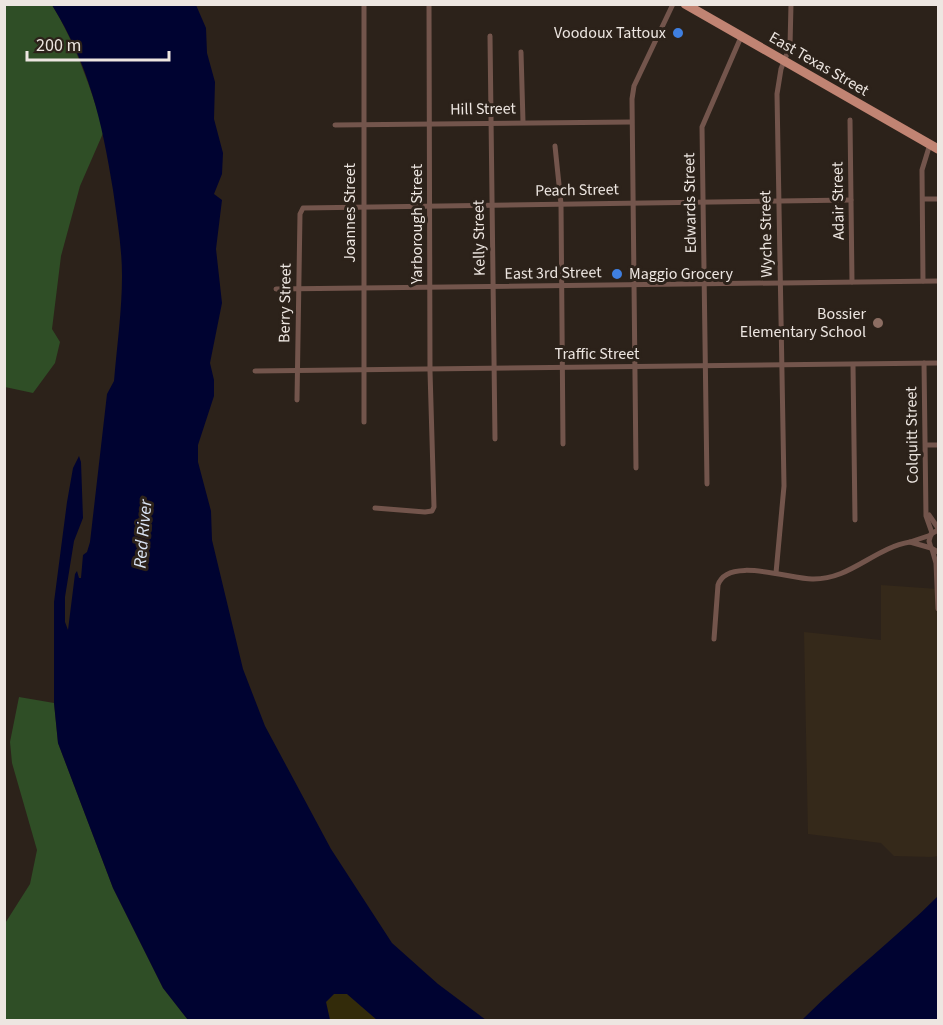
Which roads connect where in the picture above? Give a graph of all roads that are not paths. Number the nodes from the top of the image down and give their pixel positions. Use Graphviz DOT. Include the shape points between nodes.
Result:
graph roads {
  1 [pos="363,4"];
  2 [pos="429,4"];
  3 [pos="674,4"];
  4 [pos="686,4"];
  5 [pos="791,4"];
  6 [pos="490,36"];
  7 [pos="741,37"];
  8 [pos="521,52"];
  9 [pos="784,61"];
  10 [pos="850,120"];
  11 [pos="491,122"];
  12 [pos="523,122"];
  13 [pos="631,122"];
  14 [pos="430,123"];
  15 [pos="335,125"];
  16 [pos="364,125"];
  17 [pos="930,144"];
  18 [pos="555,146"];
  19 [pos="939,149"];
  20 [pos="923,199"];
  21 [pos="939,199"];
  22 [pos="851,200"];
  23 [pos="779,201"];
  24 [pos="703,202"];
  25 [pos="632,203"];
  26 [pos="561,204"];
  27 [pos="492,205"];
  28 [pos="431,206"];
  29 [pos="364,207"];
  30 [pos="303,208"];
  31 [pos="924,281"];
  32 [pos="939,281"];
  33 [pos="852,282"];
  34 [pos="780,283"];
  35 [pos="705,284"];
  36 [pos="633,286"];
  37 [pos="563,287"];
  38 [pos="431,288"];
  39 [pos="493,288"];
  40 [pos="276,290"];
  41 [pos="298,290"];
  42 [pos="363,290"];
  43 [pos="924,363"];
  44 [pos="939,363"];
  45 [pos="853,365"];
  46 [pos="782,366"];
  47 [pos="706,367"];
  48 [pos="564,368"];
  49 [pos="634,368"];
  50 [pos="494,369"];
  51 [pos="255,371"];
  52 [pos="297,371"];
  53 [pos="364,371"];
  54 [pos="430,371"];
  55 [pos="297,400"];
  56 [pos="364,422"];
  57 [pos="495,439"];
  58 [pos="563,444"];
  59 [pos="926,445"];
  60 [pos="939,445"];
  61 [pos="636,468"];
  62 [pos="707,484"];
  63 [pos="927,507"];
  64 [pos="375,508"];
  65 [pos="855,520"];
  66 [pos="939,529"];
  67 [pos="932,534"];
  68 [pos="910,542"];
  69 [pos="932,548"];
  70 [pos="939,552"];
  71 [pos="776,573"];
  72 [pos="939,609"];
  73 [pos="714,639"];
  1 -- 16 [label="street, Joannes Street"];
  2 -- 14 [label="street, Yarborough Street"];
  3 -- 13 [label="street" via="634,86"];
  4 -- 7 [label="main road, East Texas Street"];
  5 -- 9 [label="street, Wyche Street" via="790,46"];
  6 -- 11 [label="street, Kelly Street"];
  7 -- 9 [label="main road, East Texas Street"];
  7 -- 24 [label="street, Edwards Street" via="704,119"];
  8 -- 12 [label="street"];
  9 -- 17 [label="main road, East Texas Street"];
  9 -- 23 [label="street, Wyche Street" via="777,94"];
  10 -- 22 [label="street, Adair Street"];
  11 -- 12 [label="street, Hill Street"];
  11 -- 14 [label="street, Hill Street"];
  11 -- 27 [label="street, Kelly Street"];
  12 -- 13 [label="street, Hill Street"];
  13 -- 25 [label="street"];
  14 -- 16 [label="street, Hill Street"];
  14 -- 28 [label="street, Yarborough Street"];
  15 -- 16 [label="street, Hill Street"];
  16 -- 29 [label="street, Joannes Street"];
  17 -- 19 [label="main road, East Texas Street"];
  17 -- 20 [label="street" via="922,170"];
  18 -- 26 [label="street"];
  20 -- 21 [label="street"];
  20 -- 31 [label="street"];
  22 -- 23 [label="street, Peach Street"];
  22 -- 33 [label="street, Adair Street"];
  23 -- 24 [label="street, Peach Street"];
  23 -- 34 [label="street, Wyche Street"];
  24 -- 25 [label="street, Peach Street"];
  24 -- 35 [label="street, Edwards Street"];
  25 -- 26 [label="street, Peach Street"];
  25 -- 36 [label="street"];
  26 -- 27 [label="street, Peach Street"];
  26 -- 37 [label="street"];
  27 -- 28 [label="street, Peach Street"];
  27 -- 39 [label="street, Kelly Street"];
  28 -- 29 [label="street, Peach Street"];
  28 -- 38 [label="street, Yarborough Street"];
  29 -- 30 [label="street, Peach Street"];
  29 -- 42 [label="street, Joannes Street"];
  30 -- 41 [label="street, Berry Street"];
  31 -- 32 [label="street, East 3rd Street"];
  31 -- 33 [label="street, East 3rd Street"];
  33 -- 34 [label="street, East 3rd Street"];
  34 -- 35 [label="street, East 3rd Street"];
  34 -- 46 [label="street, Wyche Street"];
  35 -- 36 [label="street, East 3rd Street"];
  35 -- 47 [label="street, Edwards Street"];
  36 -- 37 [label="street, East 3rd Street"];
  36 -- 49 [label="street"];
  37 -- 39 [label="street, East 3rd Street"];
  37 -- 48 [label="street"];
  38 -- 39 [label="street, East 3rd Street"];
  38 -- 42 [label="street, East 3rd Street"];
  38 -- 54 [label="street, Yarborough Street"];
  39 -- 50 [label="street, Kelly Street"];
  40 -- 41 [label="street, East 3rd Street"];
  41 -- 42 [label="street, East 3rd Street"];
  41 -- 52 [label="street, Berry Street"];
  42 -- 53 [label="street, Joannes Street"];
  43 -- 44 [label="street, Traffic Street"];
  43 -- 45 [label="street, Traffic Street"];
  43 -- 59 [label="street, Colquitt Street"];
  45 -- 46 [label="street, Traffic Street"];
  45 -- 65 [label="street"];
  46 -- 47 [label="street, Traffic Street"];
  46 -- 71 [label="street, Wyche Street" via="784,486"];
  47 -- 49 [label="street, Traffic Street"];
  47 -- 62 [label="street, Edwards Street"];
  48 -- 49 [label="street, Traffic Street"];
  48 -- 50 [label="street, Traffic Street"];
  48 -- 58 [label="street"];
  49 -- 61 [label="street"];
  50 -- 54 [label="street, Traffic Street"];
  50 -- 57 [label="street, Kelly Street"];
  51 -- 52 [label="street, Traffic Street"];
  52 -- 53 [label="street, Traffic Street"];
  52 -- 55 [label="street, Berry Street"];
  53 -- 54 [label="street, Traffic Street"];
  53 -- 56 [label="street, Joannes Street"];
  54 -- 64 [label="street, Yarborough Street" via="433,510"];
  59 -- 60 [label="street"];
  59 -- 63 [label="street, Colquitt Street"];
  63 -- 66 [label="street, Colquitt Street"];
  63 -- 67 [label="street, Colquitt Street"];
  66 -- 67 [label="street"];
  67 -- 68 [label="street"];
  67 -- 69 [label="street, Colquitt Street"];
  68 -- 69 [label="street"];
  68 -- 71 [label="street" via="886,548 835,577 808,579"];
  69 -- 70 [label="street"];
  69 -- 72 [label="street, Colquitt Street"];
  71 -- 73 [label="street" via="737,571 721,577"];
}
